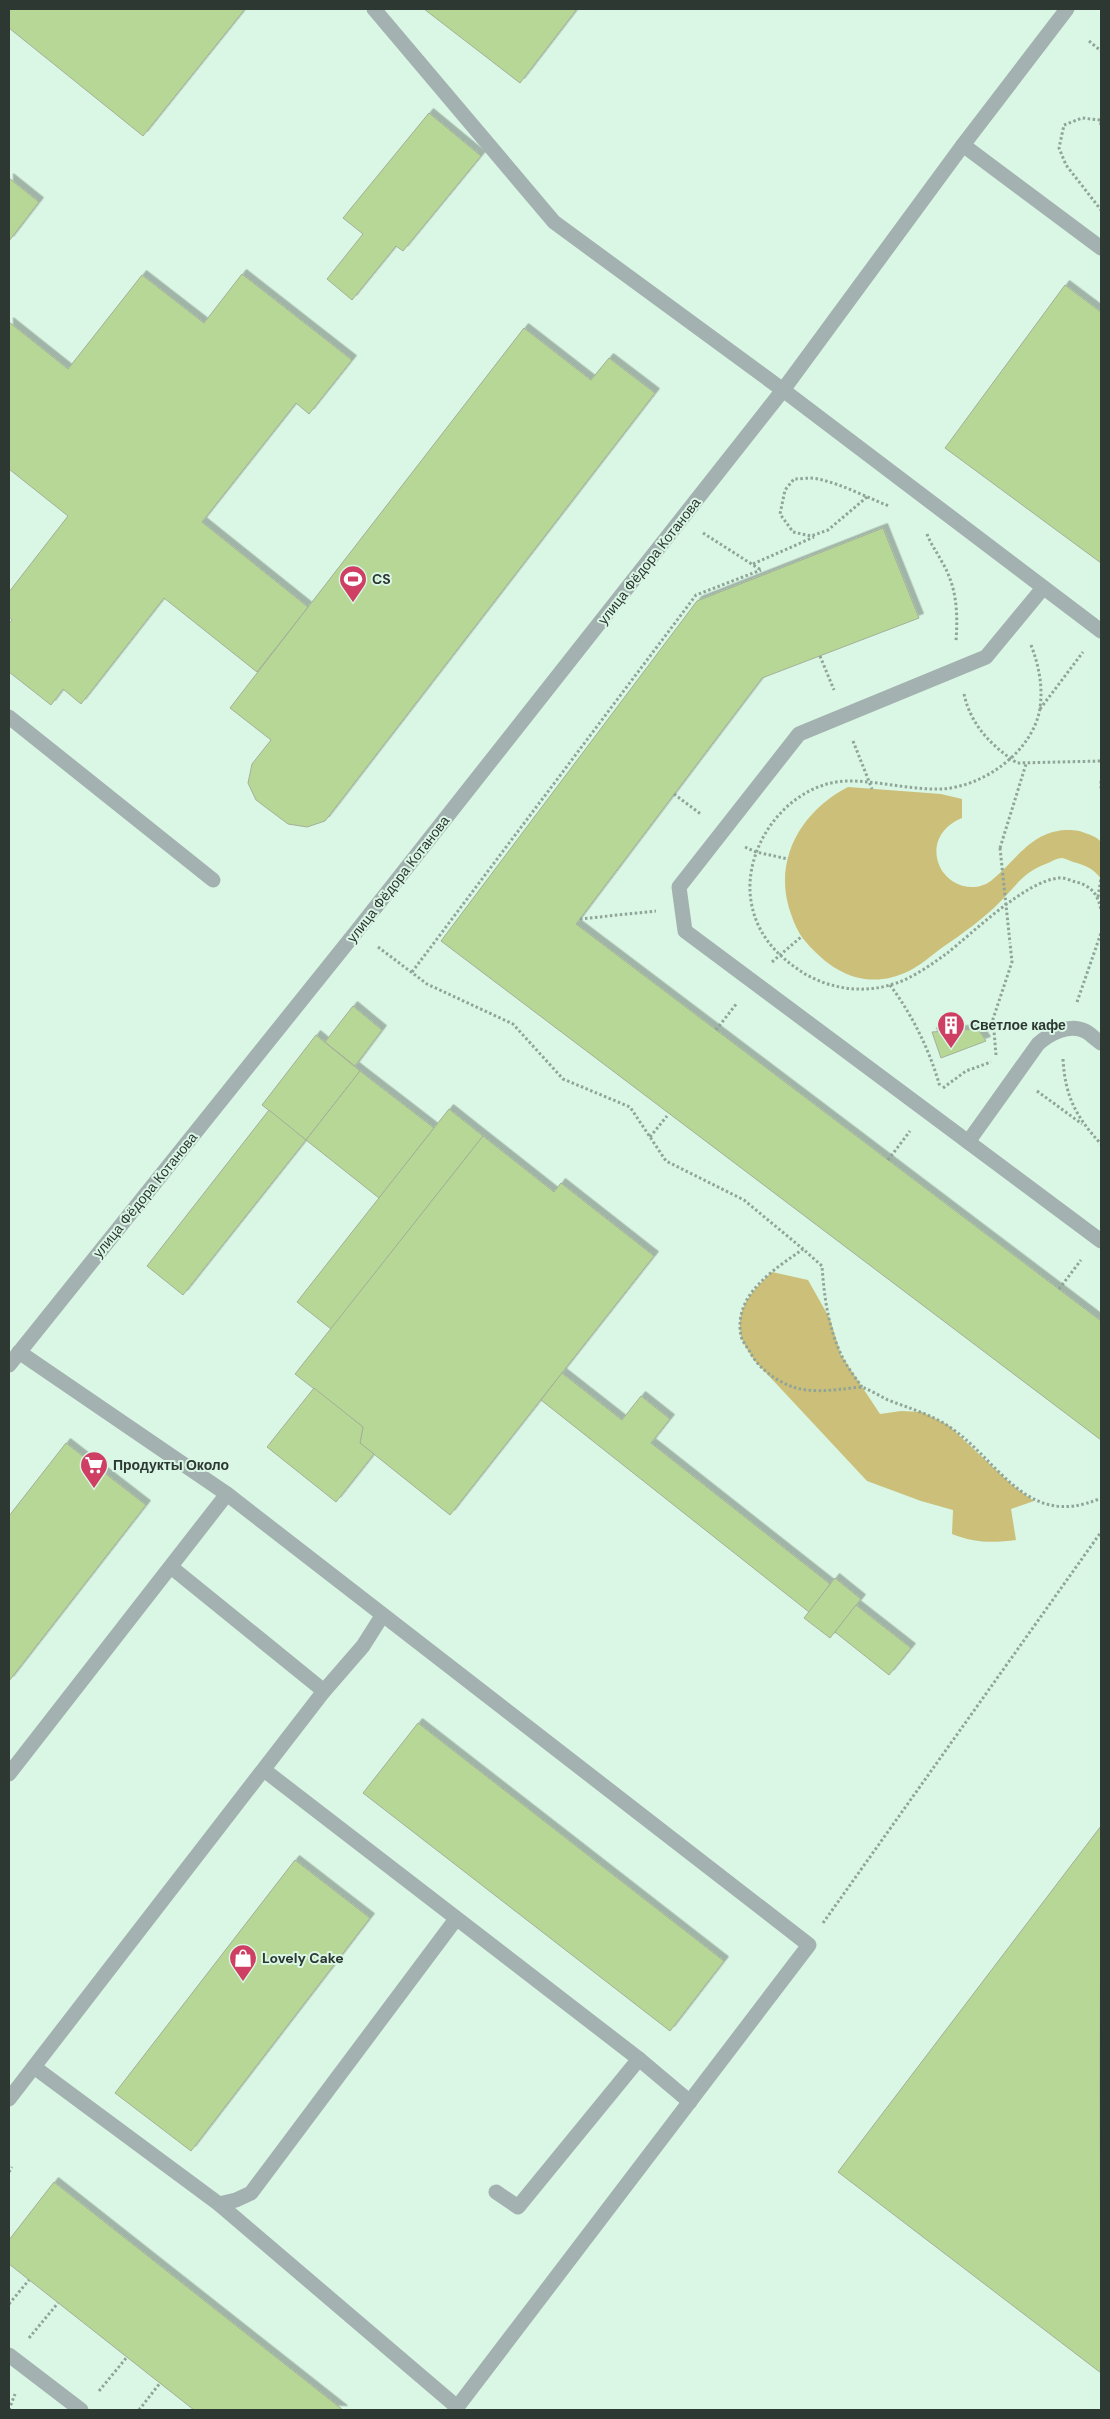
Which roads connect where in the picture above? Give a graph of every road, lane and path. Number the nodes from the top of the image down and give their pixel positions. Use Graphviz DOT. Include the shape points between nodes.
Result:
graph roads {
  1 [pos="374,9"];
  2 [pos="1067,9"];
  3 [pos="1089,41"];
  4 [pos="1101,51"];
  5 [pos="1101,125"];
  6 [pos="963,145"];
  7 [pos="1101,210"];
  8 [pos="1101,248"];
  9 [pos="783,390"];
  10 [pos="867,498"];
  11 [pos="896,509"];
  12 [pos="681,519"];
  13 [pos="828,530"];
  14 [pos="926,532"];
  15 [pos="934,537"];
  16 [pos="753,564"];
  17 [pos="1043,588"];
  18 [pos="1018,618"];
  19 [pos="1100,631"];
  20 [pos="1040,710"];
  21 [pos="9,717"];
  22 [pos="1026,764"];
  23 [pos="1101,781"];
  24 [pos="1101,789"];
  25 [pos="1101,878"];
  26 [pos="213,880"];
  27 [pos="1098,898"];
  28 [pos="682,908"];
  29 [pos="1101,910"];
  30 [pos="580,919"];
  31 [pos="356,932"];
  32 [pos="412,973"];
  33 [pos="890,985"];
  34 [pos="1101,1044"];
  35 [pos="1016,1075"];
  36 [pos="941,1090"];
  37 [pos="667,1116"];
  38 [pos="1083,1125"];
  39 [pos="650,1137"];
  40 [pos="968,1142"];
  41 [pos="1101,1241"];
  42 [pos="803,1249"];
  43 [pos="19,1352"];
  44 [pos="9,1365"];
  45 [pos="862,1387"];
  46 [pos="228,1494"];
  47 [pos="1101,1498"];
  48 [pos="1101,1532"];
  49 [pos="171,1566"];
  50 [pos="382,1616"];
  51 [pos="324,1691"];
  52 [pos="264,1770"];
  53 [pos="9,1774"];
  54 [pos="456,1919"];
  55 [pos="809,1945"];
  56 [pos="639,2059"];
  57 [pos="34,2067"];
  58 [pos="9,2099"];
  59 [pos="690,2102"];
  60 [pos="12,2167"];
  61 [pos="9,2172"];
  62 [pos="496,2192"];
  63 [pos="219,2204"];
  64 [pos="29,2280"];
  65 [pos="58,2303"];
  66 [pos="9,2304"];
  67 [pos="24,2344"];
  68 [pos="9,2355"];
  69 [pos="127,2357"];
  70 [pos="160,2384"];
  71 [pos="98,2392"];
  72 [pos="456,2409"];
  73 [pos="81,2410"];
  74 [pos="139,2410"];
  1 -- 9 [label="street" via="554,222"];
  2 -- 6 [label="street, улица Фёдора Котанова"];
  3 -- 4 [label="path"];
  5 -- 7 [label="path" via="1100,120 1082,118 1064,125 1058,148 1066,165"];
  6 -- 8 [label="street"];
  6 -- 9 [label="street, улица Фёдора Котанова"];
  9 -- 12 [label="street, улица Фёдора Котанова"];
  9 -- 17 [label="street"];
  10 -- 11 [label="path"];
  10 -- 13 [label="path"];
  10 -- 13 [label="path" via="816,478 794,479 785,490 780,514 793,532 811,536"];
  12 -- 16 [label="path"];
  12 -- 31 [label="street, улица Фёдора Котанова"];
  13 -- 16 [label="path"];
  14 -- 15 [label="path"];
  16 -- 32 [label="path" via="761,570 696,595"];
  17 -- 18 [label="street"];
  17 -- 19 [label="street"];
  18 -- 20 [label="path" via="1032,648 1042,682"];
  18 -- 28 [label="street" via="986,657 799,734 679,888"];
  19 -- 20 [label="path"];
  20 -- 33 [label="path" via="1028,739 1005,763 967,784 941,789 848,781 830,784 795,800 765,833 753,860 751,900 760,930 774,951 810,978 837,987 861,990"];
  21 -- 26 [label="street"];
  22 -- 35 [label="path, bridge" via="1000,848 1012,962 997,1004 994,1026 997,1062"];
  23 -- 24 [label="path"];
  25 -- 27 [label="path"];
  27 -- 29 [label="path"];
  27 -- 33 [label="path" via="1088,886 1059,878 1038,885 1020,895 944,955 912,976"];
  28 -- 30 [label="path"];
  28 -- 40 [label="street" via="685,931"];
  31 -- 32 [label="path"];
  31 -- 43 [label="street, улица Фёдора Котанова"];
  32 -- 39 [label="path" via="427,984 513,1024 563,1079 630,1106"];
  33 -- 36 [label="path" via="920,1035"];
  34 -- 35 [label="street" via="1083,1030 1058,1030 1038,1044"];
  35 -- 38 [label="path"];
  35 -- 40 [label="street"];
  37 -- 39 [label="path"];
  39 -- 42 [label="path" via="666,1162 744,1200"];
  40 -- 41 [label="street"];
  42 -- 45 [label="path" via="822,1266 830,1319 841,1355"];
  42 -- 45 [label="path" via="753,1290 742,1308 741,1336 754,1360 770,1375 794,1387 823,1391"];
  43 -- 44 [label="street, улица Фёдора Котанова"];
  43 -- 46 [label="street"];
  45 -- 47 [label="path" via="948,1425 1012,1485 1034,1501 1060,1507 1087,1504"];
  46 -- 49 [label="street"];
  46 -- 50 [label="street"];
  48 -- 55 [label="path"];
  49 -- 51 [label="street"];
  49 -- 53 [label="street"];
  50 -- 51 [label="street" via="362,1646"];
  50 -- 55 [label="street"];
  51 -- 52 [label="street"];
  52 -- 54 [label="street"];
  52 -- 57 [label="street"];
  54 -- 56 [label="street"];
  54 -- 63 [label="street" via="251,2193"];
  55 -- 59 [label="street"];
  56 -- 59 [label="street"];
  56 -- 62 [label="street" via="518,2207"];
  57 -- 58 [label="street"];
  57 -- 63 [label="street"];
  59 -- 72 [label="street"];
  60 -- 61 [label="path"];
  63 -- 72 [label="street"];
  64 -- 66 [label="path"];
  65 -- 67 [label="path"];
  68 -- 73 [label="street"];
  69 -- 71 [label="path"];
  70 -- 74 [label="path"];
}
